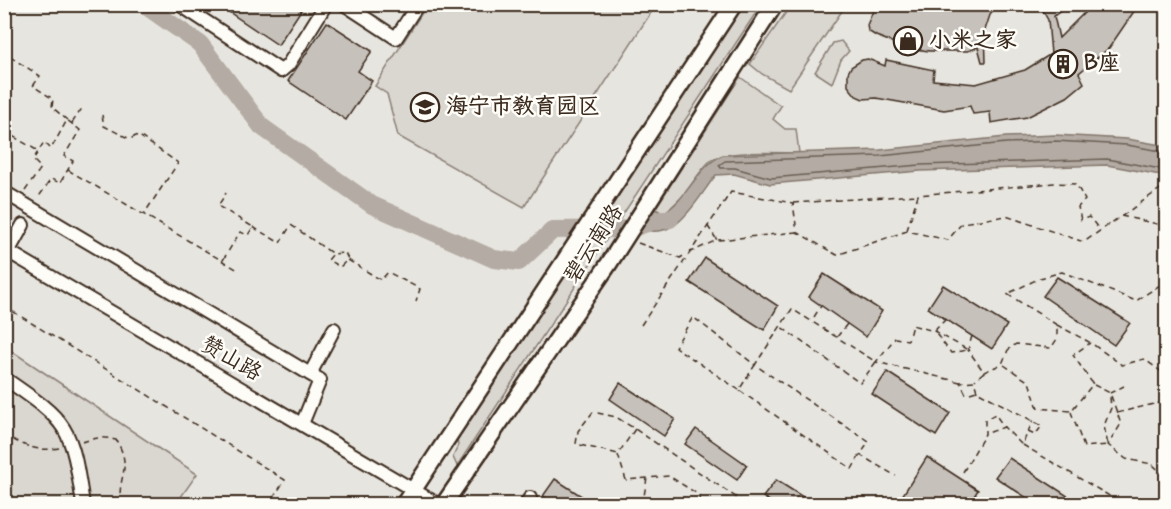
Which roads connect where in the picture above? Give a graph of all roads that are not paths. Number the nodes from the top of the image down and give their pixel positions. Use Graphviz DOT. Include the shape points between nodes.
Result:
graph roads {
  1 [pos="179,4"];
  2 [pos="326,4"];
  3 [pos="418,4"];
  4 [pos="734,4"];
  5 [pos="775,4"];
  6 [pos="348,6"];
  7 [pos="4,192"];
  8 [pos="23,225"];
  9 [pos="6,251"];
  10 [pos="334,329"];
  11 [pos="310,374"];
  12 [pos="4,378"];
  13 [pos="302,424"];
  14 [pos="414,490"];
  15 [pos="83,504"];
  16 [pos="404,504"];
  17 [pos="437,504"];
  18 [pos="444,504"];
  1 -- 2 [label="street" via="281,71"];
  3 -- 6 [label="street" via="396,38"];
  4 -- 14 [label="main road, 碧云南路"];
  5 -- 18 [label="main road, 碧云南路" via="608,265"];
  7 -- 11 [label="street"];
  8 -- 9 [label="street"];
  9 -- 13 [label="street, 赞山路"];
  10 -- 11 [label="street"];
  11 -- 13 [label="street" via="320,380"];
  12 -- 15 [label="street" via="40,402 64,427 76,458"];
  13 -- 14 [label="street, 赞山路"];
  14 -- 16 [label="main road, 碧云南路"];
  14 -- 17 [label="street, 赞山路"];
}
